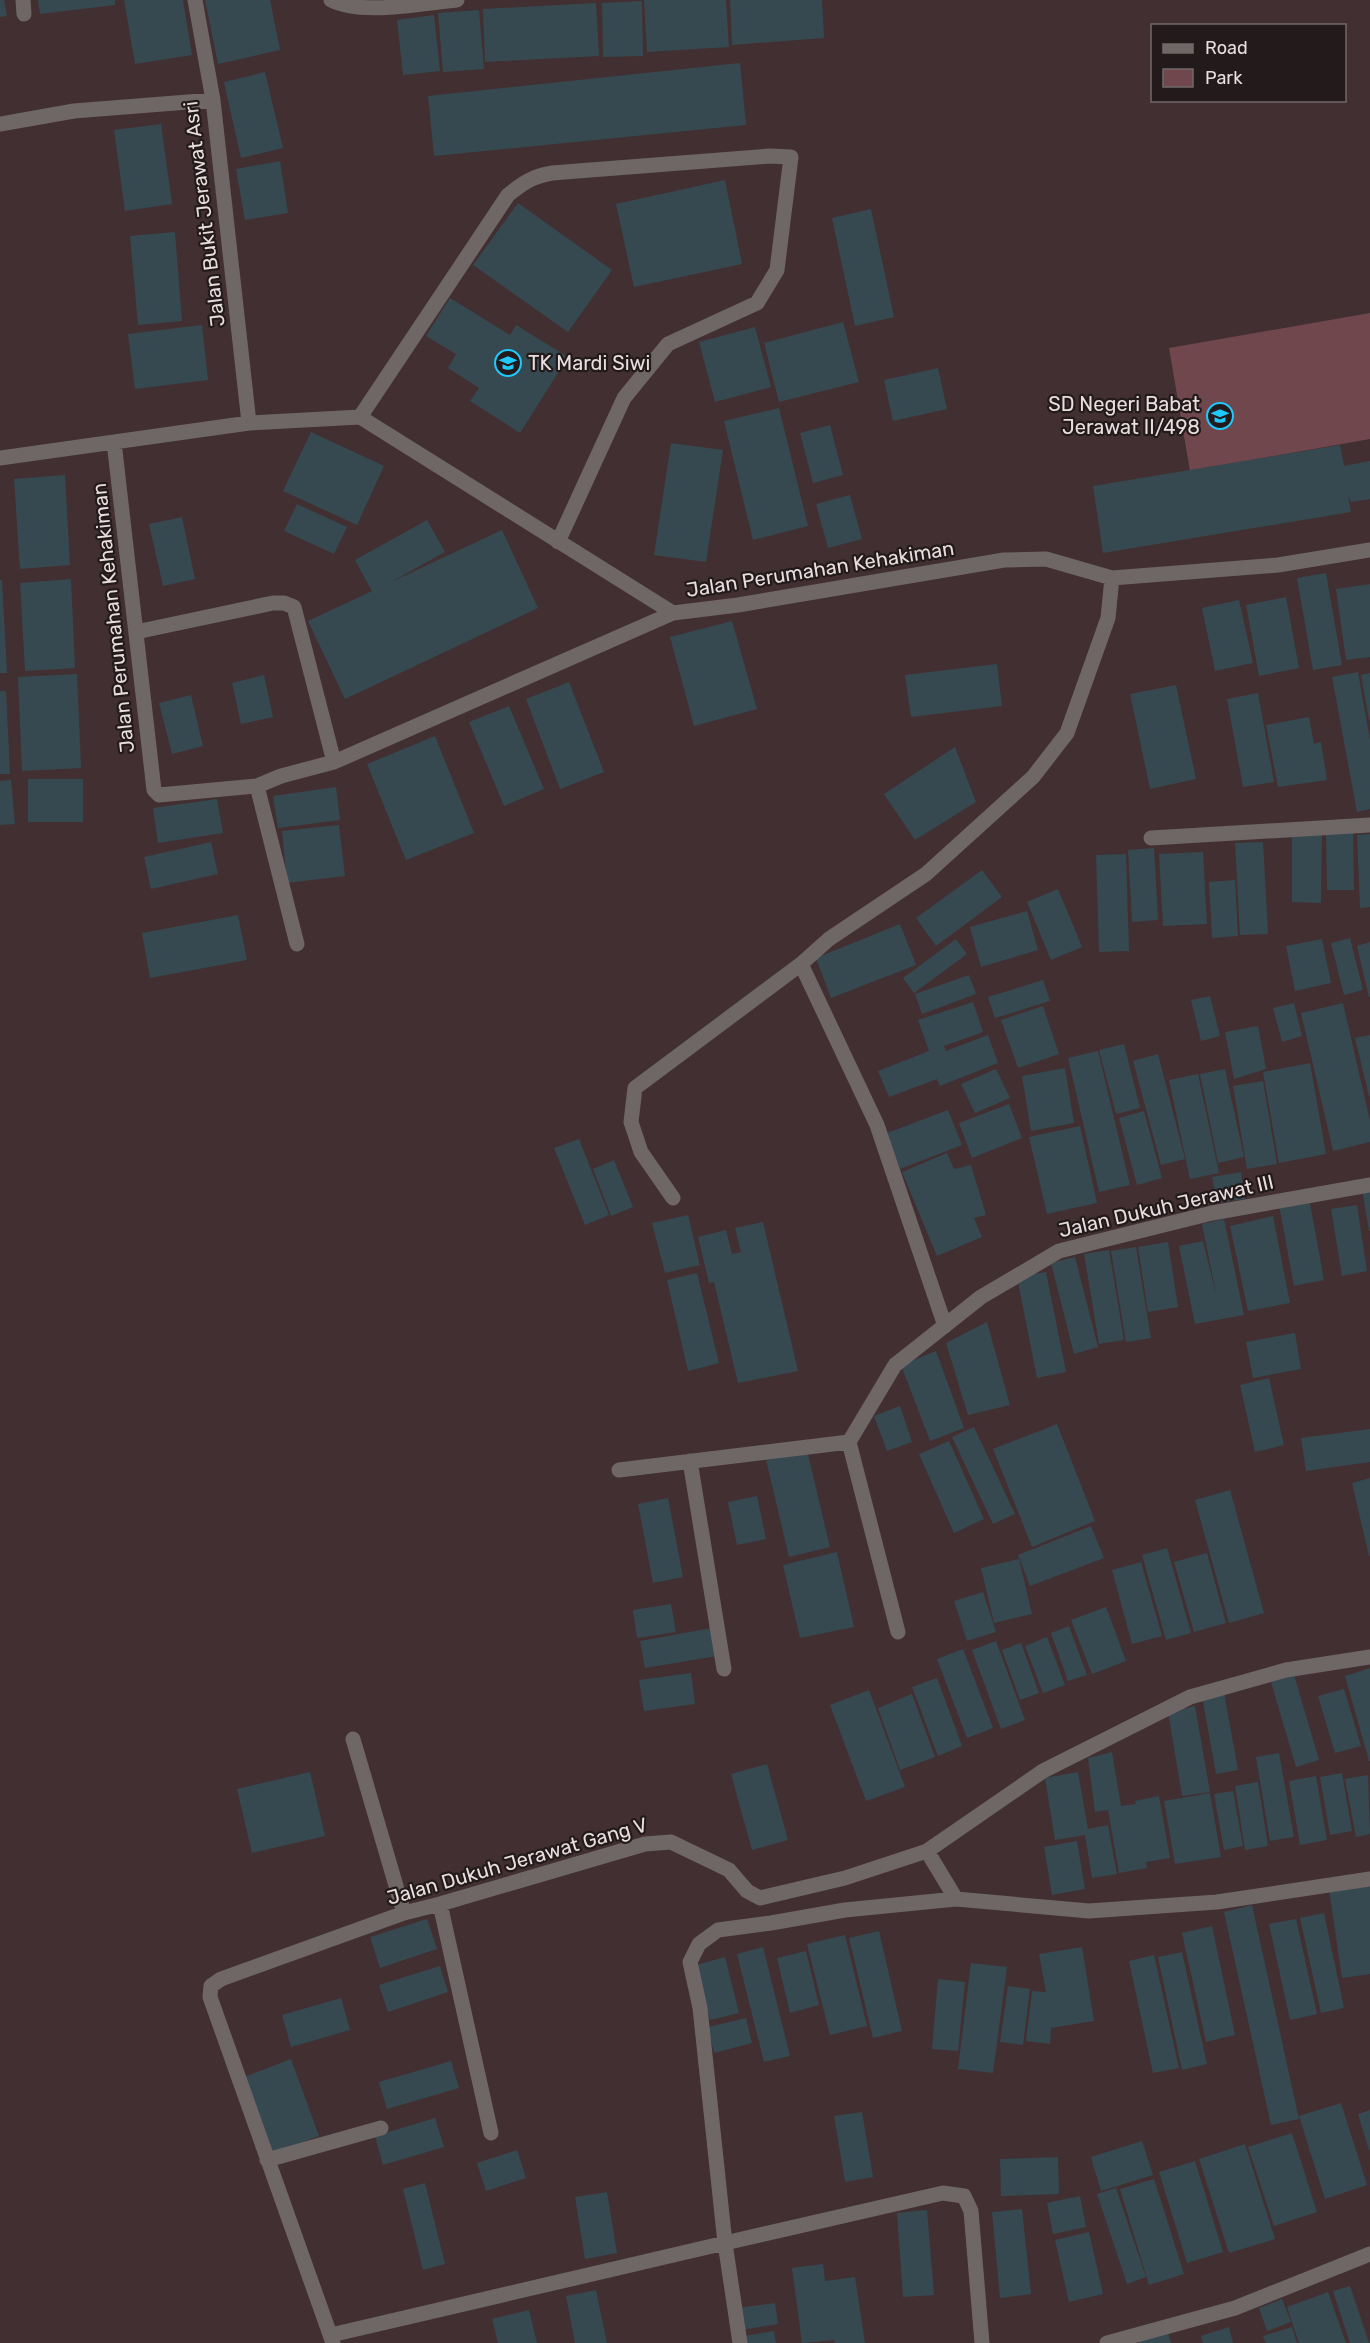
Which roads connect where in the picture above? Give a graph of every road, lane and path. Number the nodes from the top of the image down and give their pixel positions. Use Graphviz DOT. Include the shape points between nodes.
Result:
graph roads {
  1 [pos="195,0"];
  2 [pos="331,0"];
  3 [pos="457,0"];
  4 [pos="213,100"];
  5 [pos="0,124"];
  6 [pos="360,417"];
  7 [pos="249,423"];
  8 [pos="114,442"];
  9 [pos="0,458"];
  10 [pos="558,542"];
  11 [pos="1370,550"];
  12 [pos="1112,578"];
  13 [pos="673,613"];
  14 [pos="136,632"];
  15 [pos="334,762"];
  16 [pos="257,786"];
  17 [pos="1370,825"];
  18 [pos="1151,838"];
  19 [pos="297,944"];
  20 [pos="801,964"];
  21 [pos="1370,1185"];
  22 [pos="673,1198"];
  23 [pos="945,1326"];
  24 [pos="849,1442"];
  25 [pos="690,1461"];
  26 [pos="619,1470"];
  27 [pos="898,1632"];
  28 [pos="1370,1657"];
  29 [pos="724,1669"];
  30 [pos="353,1739"];
  31 [pos="927,1851"];
  32 [pos="1370,1880"];
  33 [pos="769,1895"];
  34 [pos="956,1899"];
  35 [pos="440,1904"];
  36 [pos="404,1913"];
  37 [pos="771,1923"];
  38 [pos="381,2128"];
  39 [pos="491,2133"];
  40 [pos="267,2160"];
  41 [pos="725,2243"];
  42 [pos="1370,2254"];
  43 [pos="332,2339"];
  44 [pos="739,2343"];
  45 [pos="982,2343"];
  46 [pos="1107,2343"];
  1 -- 4 [label="street, Jalan Bukit Jerawat Asri"];
  2 -- 3 [label="street" via="368,8"];
  4 -- 5 [label="street" via="74,111"];
  4 -- 7 [label="street, Jalan Bukit Jerawat Asri"];
  6 -- 7 [label="street"];
  6 -- 10 [label="street, Jalan Perumahan Kehakiman"];
  6 -- 10 [label="street" via="508,195 524,181 552,173 791,157 777,270 757,303 668,344 624,398"];
  7 -- 8 [label="street"];
  8 -- 9 [label="street"];
  8 -- 14 [label="street, Jalan Perumahan Kehakiman"];
  10 -- 13 [label="street, Jalan Perumahan Kehakiman"];
  11 -- 12 [label="street, Jalan Perumahan Kehakiman" via="1278,566"];
  12 -- 13 [label="street, Jalan Perumahan Kehakiman" via="1046,559 1004,560"];
  12 -- 20 [label="street" via="1108,618 1066,733 1033,777 926,874 829,939"];
  13 -- 15 [label="street"];
  14 -- 15 [label="street" via="273,603 294,607"];
  14 -- 16 [label="street, Jalan Perumahan Kehakiman" via="154,790 159,795"];
  15 -- 16 [label="street"];
  16 -- 19 [label="street"];
  17 -- 18 [label="street"];
  20 -- 22 [label="street" via="635,1088 631,1122 642,1152"];
  20 -- 23 [label="street" via="877,1125"];
  21 -- 23 [label="street, Jalan Dukuh Jerawat III" via="1212,1214 1059,1251 981,1297"];
  23 -- 24 [label="street, Jalan Dukuh Jerawat III" via="895,1365"];
  24 -- 25 [label="street"];
  24 -- 27 [label="street"];
  25 -- 26 [label="street"];
  25 -- 29 [label="street"];
  28 -- 31 [label="street" via="1286,1670 1190,1697 1043,1771"];
  30 -- 36 [label="street"];
  31 -- 33 [label="street" via="845,1878"];
  31 -- 34 [label="street"];
  32 -- 34 [label="street" via="1217,1902 1089,1911"];
  33 -- 35 [label="street, Jalan Dukuh Jerawat Gang V" via="760,1898 747,1891 729,1870 671,1842 645,1845"];
  33 -- 37 [label="street"];
  34 -- 37 [label="street" via="845,1910"];
  35 -- 36 [label="street, Jalan Dukuh Jerawat Gang V"];
  35 -- 39 [label="street"];
  36 -- 40 [label="street, Jalan Dukuh Jerawat Gang V" via="221,1978 211,1986 210,1997"];
  37 -- 41 [label="street" via="717,1930 699,1944 690,1962 700,2008"];
  38 -- 40 [label="street"];
  40 -- 43 [label="street, Jalan Dukuh Jerawat Gang V"];
  41 -- 43 [label="street"];
  41 -- 44 [label="street"];
  41 -- 45 [label="street" via="943,2193 964,2196 971,2211"];
  42 -- 46 [label="street" via="1235,2308"];
}
